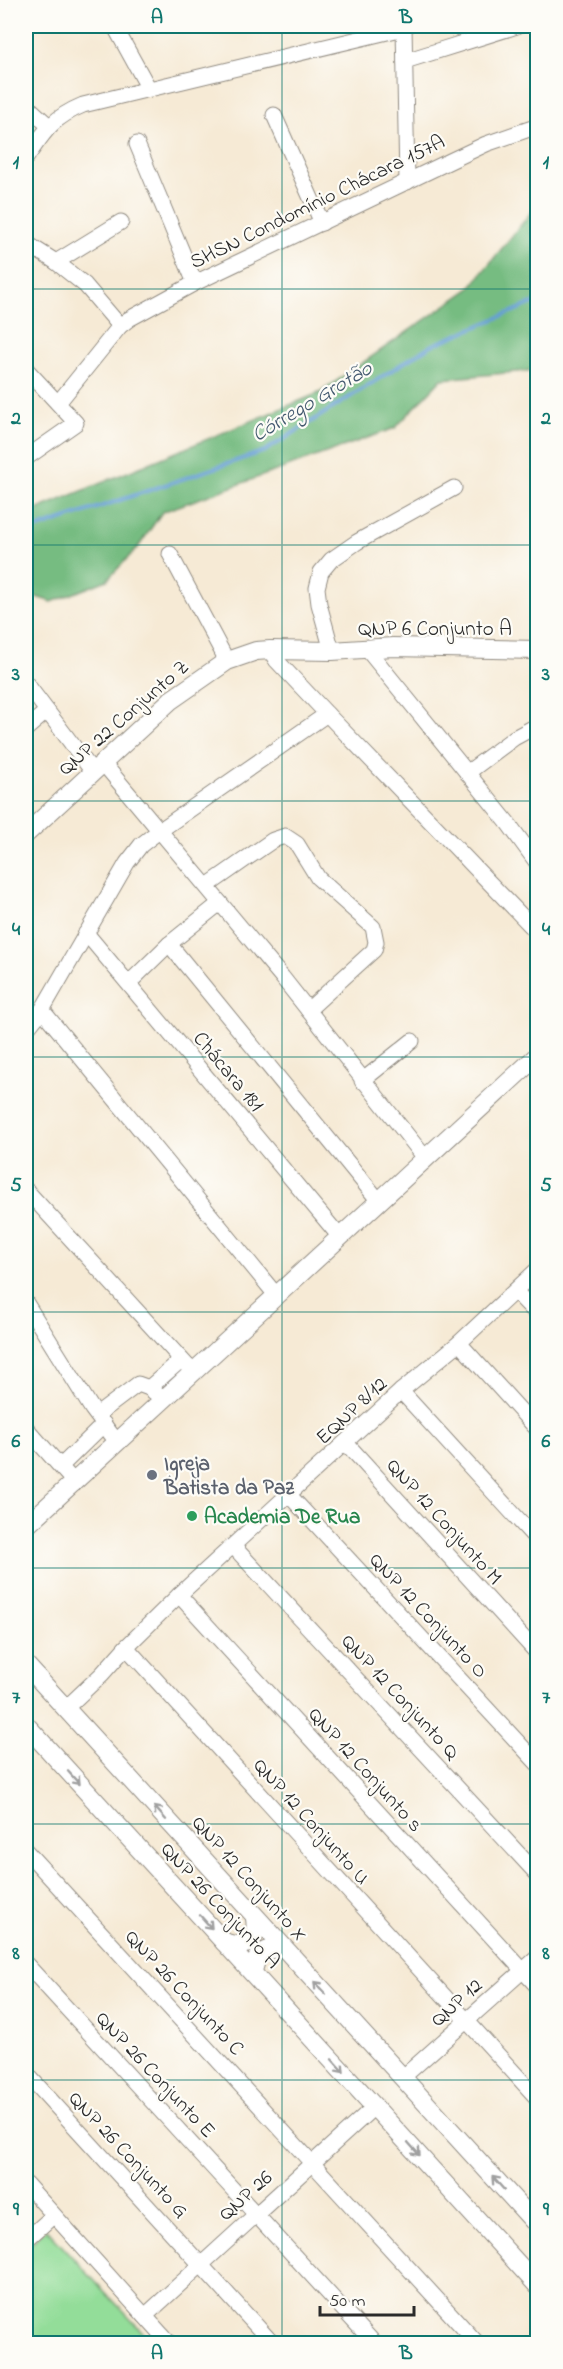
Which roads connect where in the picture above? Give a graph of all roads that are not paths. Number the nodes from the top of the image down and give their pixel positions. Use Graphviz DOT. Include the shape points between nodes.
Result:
graph roads {
  1 [pos="517,26"];
  2 [pos="404,27"];
  3 [pos="116,29"];
  4 [pos="405,61"];
  5 [pos="149,89"];
  6 [pos="26,105"];
  7 [pos="274,115"];
  8 [pos="49,126"];
  9 [pos="537,126"];
  10 [pos="137,144"];
  11 [pos="26,158"];
  12 [pos="407,182"];
  13 [pos="121,222"];
  14 [pos="322,223"];
  15 [pos="26,243"];
  16 [pos="56,262"];
  17 [pos="195,283"];
  18 [pos="120,326"];
  19 [pos="26,369"];
  20 [pos="58,403"];
  21 [pos="26,458"];
  22 [pos="454,488"];
  23 [pos="170,554"];
  24 [pos="366,648"];
  25 [pos="270,650"];
  26 [pos="332,651"];
  27 [pos="537,651"];
  28 [pos="227,661"];
  29 [pos="26,683"];
  30 [pos="46,711"];
  31 [pos="327,714"];
  32 [pos="537,725"];
  33 [pos="26,729"];
  34 [pos="98,767"];
  35 [pos="468,773"];
  36 [pos="159,831"];
  37 [pos="26,834"];
  38 [pos="537,864"];
  39 [pos="207,886"];
  40 [pos="220,903"];
  41 [pos="86,933"];
  42 [pos="537,933"];
  43 [pos="169,944"];
  44 [pos="129,983"];
  45 [pos="42,1010"];
  46 [pos="308,1011"];
  47 [pos="26,1030"];
  48 [pos="411,1041"];
  49 [pos="537,1055"];
  50 [pos="363,1081"];
  51 [pos="426,1159"];
  52 [pos="26,1190"];
  53 [pos="379,1201"];
  54 [pos="339,1237"];
  55 [pos="537,1269"];
  56 [pos="515,1291"];
  57 [pos="276,1295"];
  58 [pos="26,1304"];
  59 [pos="537,1315"];
  60 [pos="459,1343"];
  61 [pos="187,1366"];
  62 [pos="401,1391"];
  63 [pos="156,1394"];
  64 [pos="100,1420"];
  65 [pos="26,1428"];
  66 [pos="537,1430"];
  67 [pos="117,1442"];
  68 [pos="346,1443"];
  69 [pos="61,1466"];
  70 [pos="74,1482"];
  71 [pos="289,1495"];
  72 [pos="26,1526"];
  73 [pos="537,1541"];
  74 [pos="233,1546"];
  75 [pos="179,1595"];
  76 [pos="126,1647"];
  77 [pos="537,1654"];
  78 [pos="26,1665"];
  79 [pos="65,1709"];
  80 [pos="29,1734"];
  81 [pos="537,1764"];
  82 [pos="26,1851"];
  83 [pos="537,1875"];
  84 [pos="255,1918"];
  85 [pos="224,1942"];
  86 [pos="282,1948"];
  87 [pos="537,1957"];
  88 [pos="26,1964"];
  89 [pos="522,1970"];
  90 [pos="254,1973"];
  91 [pos="537,1987"];
  92 [pos="466,2022"];
  93 [pos="26,2073"];
  94 [pos="402,2078"];
  95 [pos="537,2099"];
  96 [pos="375,2106"];
  97 [pos="313,2163"];
  98 [pos="26,2184"];
  99 [pos="256,2214"];
  100 [pos="53,2216"];
  101 [pos="537,2226"];
  102 [pos="26,2240"];
  103 [pos="201,2264"];
  104 [pos="537,2286"];
  105 [pos="145,2316"];
  106 [pos="170,2343"];
  107 [pos="273,2343"];
  108 [pos="375,2343"];
  109 [pos="478,2343"];
  1 -- 4 [label="street"];
  2 -- 4 [label="street"];
  2 -- 5 [label="street"];
  3 -- 5 [label="street"];
  4 -- 12 [label="street"];
  5 -- 8 [label="street" via="83,105 62,114"];
  6 -- 8 [label="street"];
  7 -- 14 [label="street"];
  8 -- 11 [label="street"];
  9 -- 12 [label="street, SHSN Condomínio Chácara 157A" via="486,144"];
  10 -- 17 [label="street"];
  12 -- 14 [label="street, SHSN Condomínio Chácara 157A"];
  13 -- 16 [label="street"];
  14 -- 17 [label="street, SHSN Condomínio Chácara 157A"];
  15 -- 16 [label="street"];
  16 -- 18 [label="street" via="85,285"];
  17 -- 18 [label="street, SHSN Condomínio Chácara 157A"];
  18 -- 20 [label="street, SHSN Condomínio Chácara 157A"];
  19 -- 20 [label="street"];
  20 -- 21 [label="street" via="76,423"];
  22 -- 26 [label="street" via="357,542 321,572 319,604"];
  23 -- 28 [label="street"];
  24 -- 26 [label="street, QNP 6 Conjunto A"];
  24 -- 27 [label="street, QNP 6 Conjunto A"];
  24 -- 35 [label="street"];
  25 -- 26 [label="street, QNP 22 Conjunto Z"];
  25 -- 28 [label="street, QNP 22 Conjunto Z"];
  25 -- 31 [label="street"];
  28 -- 34 [label="street, QNP 22 Conjunto Z" via="171,700"];
  29 -- 30 [label="street"];
  30 -- 33 [label="street"];
  30 -- 34 [label="street"];
  31 -- 36 [label="street"];
  31 -- 42 [label="street"];
  32 -- 35 [label="street"];
  34 -- 36 [label="street"];
  34 -- 37 [label="street, QNP 22 Conjunto Z"];
  35 -- 38 [label="street"];
  36 -- 39 [label="street"];
  36 -- 41 [label="street" via="127,863"];
  39 -- 40 [label="street"];
  39 -- 46 [label="street" via="273,840 285,836 297,844 318,878 373,927 374,950"];
  40 -- 43 [label="street"];
  40 -- 46 [label="street"];
  41 -- 44 [label="street, Chácara 181"];
  41 -- 45 [label="street"];
  43 -- 44 [label="street"];
  43 -- 53 [label="street, Chácara 181"];
  44 -- 54 [label="street, Chácara 181"];
  45 -- 47 [label="street"];
  45 -- 57 [label="street"];
  46 -- 50 [label="street"];
  48 -- 50 [label="street"];
  49 -- 51 [label="street"];
  50 -- 51 [label="street"];
  51 -- 53 [label="street"];
  52 -- 61 [label="street"];
  53 -- 54 [label="street"];
  54 -- 57 [label="street"];
  55 -- 56 [label="street, EQNP 8/12"];
  56 -- 59 [label="street"];
  56 -- 60 [label="street, EQNP 8/12"];
  57 -- 61 [label="street"];
  58 -- 64 [label="street"];
  60 -- 62 [label="street, EQNP 8/12"];
  60 -- 66 [label="street"];
  61 -- 63 [label="street"];
  62 -- 68 [label="street, EQNP 8/12"];
  62 -- 73 [label="street"];
  63 -- 64 [label="street" via="142,1384 136,1385"];
  63 -- 67 [label="street"];
  64 -- 67 [label="street"];
  64 -- 69 [label="street"];
  65 -- 69 [label="street"];
  67 -- 70 [label="street"];
  68 -- 71 [label="street, EQNP 8/12"];
  68 -- 77 [label="street, QNP 12 Conjunto M"];
  69 -- 70 [label="street"];
  70 -- 72 [label="street"];
  71 -- 74 [label="street, EQNP 8/12"];
  71 -- 81 [label="street, QNP 12 Conjunto O"];
  74 -- 75 [label="street, EQNP 8/12"];
  74 -- 83 [label="street, QNP 12 Conjunto Q"];
  75 -- 76 [label="street, EQNP 8/12"];
  75 -- 89 [label="street, QNP 12 Conjunto s"];
  76 -- 79 [label="street, EQNP 8/12"];
  76 -- 92 [label="street, QNP 12 Conjunto U"];
  78 -- 79 [label="street, QNP 12 Conjunto X"];
  84 -- 79 [label="street, QNP 12 Conjunto X, one-way"];
  80 -- 85 [label="street, QNP 26 Conjunto A, one-way"];
  82 -- 97 [label="street, QNP 26 Conjunto C"];
  84 -- 85 [label="street" via="257,1931 250,1942 237,1947"];
  84 -- 86 [label="street, QNP 12 Conjunto X"];
  85 -- 90 [label="street, QNP 26 Conjunto A"];
  86 -- 90 [label="street" via="261,1953"];
  94 -- 86 [label="street, QNP 12 Conjunto X, one-way"];
  87 -- 89 [label="street, QNP 12"];
  88 -- 99 [label="street, QNP 26 Conjunto E"];
  89 -- 91 [label="street, QNP 12 Conjunto s"];
  89 -- 92 [label="street, QNP 12"];
  90 -- 96 [label="street, QNP 26 Conjunto A, one-way"];
  92 -- 94 [label="street, QNP 12"];
  92 -- 95 [label="street, QNP 12 Conjunto U"];
  93 -- 103 [label="street, QNP 26 Conjunto G"];
  101 -- 94 [label="street, QNP 12 Conjunto X, one-way"];
  96 -- 97 [label="street, QNP 26"];
  96 -- 104 [label="street, QNP 26 Conjunto A, one-way"];
  97 -- 99 [label="street, QNP 26"];
  97 -- 109 [label="street, QNP 26 Conjunto C"];
  98 -- 100 [label="street"];
  99 -- 103 [label="street, QNP 26"];
  99 -- 108 [label="street, QNP 26 Conjunto E"];
  100 -- 102 [label="street"];
  100 -- 105 [label="street"];
  103 -- 105 [label="street, QNP 26"];
  103 -- 107 [label="street, QNP 26 Conjunto G"];
  105 -- 106 [label="street"];
}
